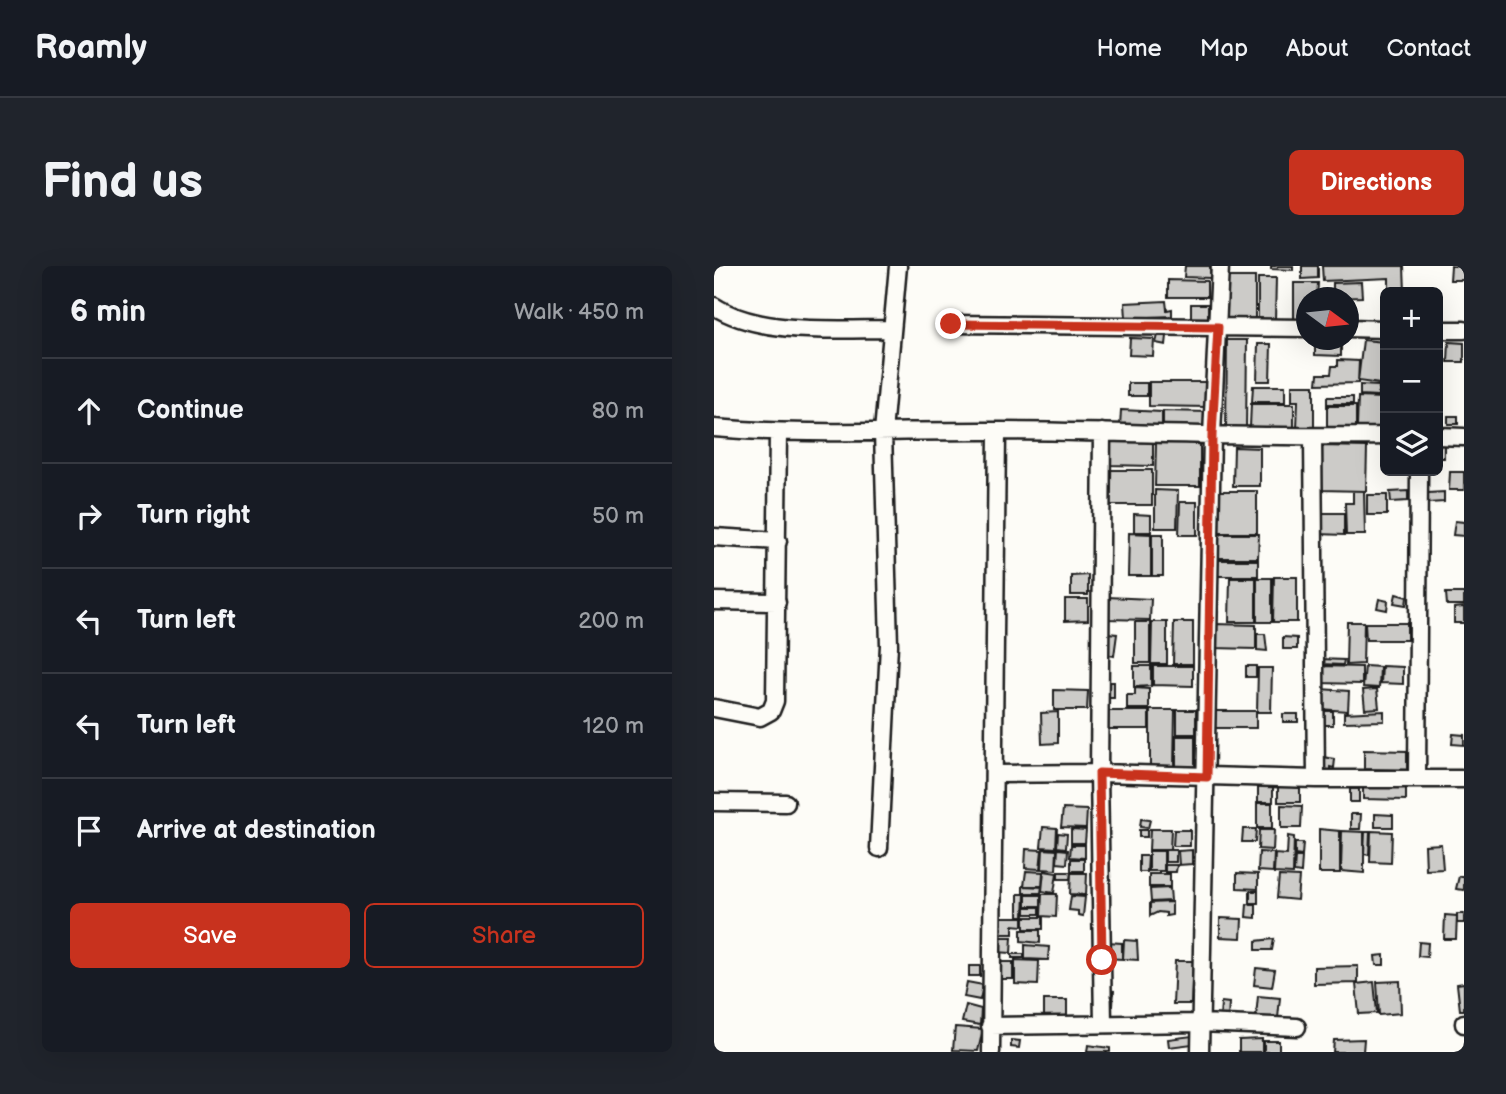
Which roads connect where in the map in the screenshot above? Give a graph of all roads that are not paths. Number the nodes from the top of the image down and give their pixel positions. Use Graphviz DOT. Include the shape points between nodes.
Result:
graph roads {
  1 [pos="898,266"];
  2 [pos="1220,266"];
  3 [pos="714,306"];
  4 [pos="951,324"];
  5 [pos="1218,327"];
  6 [pos="892,328"];
  7 [pos="1296,328"];
  8 [pos="1359,328"];
  9 [pos="1380,329"];
  10 [pos="1443,330"];
  11 [pos="1464,330"];
  12 [pos="714,428"];
  13 [pos="997,431"];
  14 [pos="883,432"];
  15 [pos="1102,432"];
  16 [pos="778,433"];
  17 [pos="1212,435"];
  18 [pos="1380,436"];
  19 [pos="1443,436"];
  20 [pos="1464,437"];
  21 [pos="1313,438"];
  22 [pos="1419,476"];
  23 [pos="714,537"];
  24 [pos="778,541"];
  25 [pos="714,601"];
  26 [pos="777,602"];
  27 [pos="714,708"];
  28 [pos="1099,773"];
  29 [pos="995,774"];
  30 [pos="1207,777"];
  31 [pos="1316,779"];
  32 [pos="1417,779"];
  33 [pos="1464,779"];
  34 [pos="714,802"];
  35 [pos="786,803"];
  36 [pos="878,848"];
  37 [pos="1200,1023"];
  38 [pos="1103,1024"];
  39 [pos="990,1026"];
  40 [pos="1297,1027"];
  41 [pos="991,1052"];
  42 [pos="1200,1052"];
  1 -- 6 [label="street"];
  2 -- 5 [label="street"];
  3 -- 6 [label="street" via="752,321 800,329"];
  4 -- 5 [label="street"];
  5 -- 7 [label="street"];
  5 -- 17 [label="street"];
  6 -- 14 [label="street"];
  8 -- 9 [label="street"];
  10 -- 11 [label="street"];
  12 -- 16 [label="street"];
  13 -- 14 [label="street"];
  13 -- 15 [label="street"];
  13 -- 29 [label="street"];
  14 -- 16 [label="street"];
  14 -- 36 [label="street" via="889,645"];
  15 -- 17 [label="street"];
  15 -- 28 [label="street"];
  16 -- 24 [label="street"];
  17 -- 21 [label="street"];
  17 -- 30 [label="street"];
  18 -- 21 [label="street"];
  19 -- 20 [label="street"];
  21 -- 31 [label="street"];
  22 -- 32 [label="street"];
  23 -- 24 [label="street"];
  24 -- 26 [label="street"];
  25 -- 26 [label="street"];
  26 -- 27 [label="street" via="771,711 760,717"];
  28 -- 29 [label="street"];
  28 -- 30 [label="street"];
  28 -- 38 [label="street"];
  29 -- 39 [label="street"];
  30 -- 31 [label="street"];
  30 -- 37 [label="street"];
  31 -- 32 [label="street"];
  32 -- 33 [label="street"];
  34 -- 35 [label="street"];
  37 -- 38 [label="street"];
  37 -- 40 [label="street"];
  37 -- 42 [label="street"];
  38 -- 39 [label="street"];
  39 -- 41 [label="street"];
}
